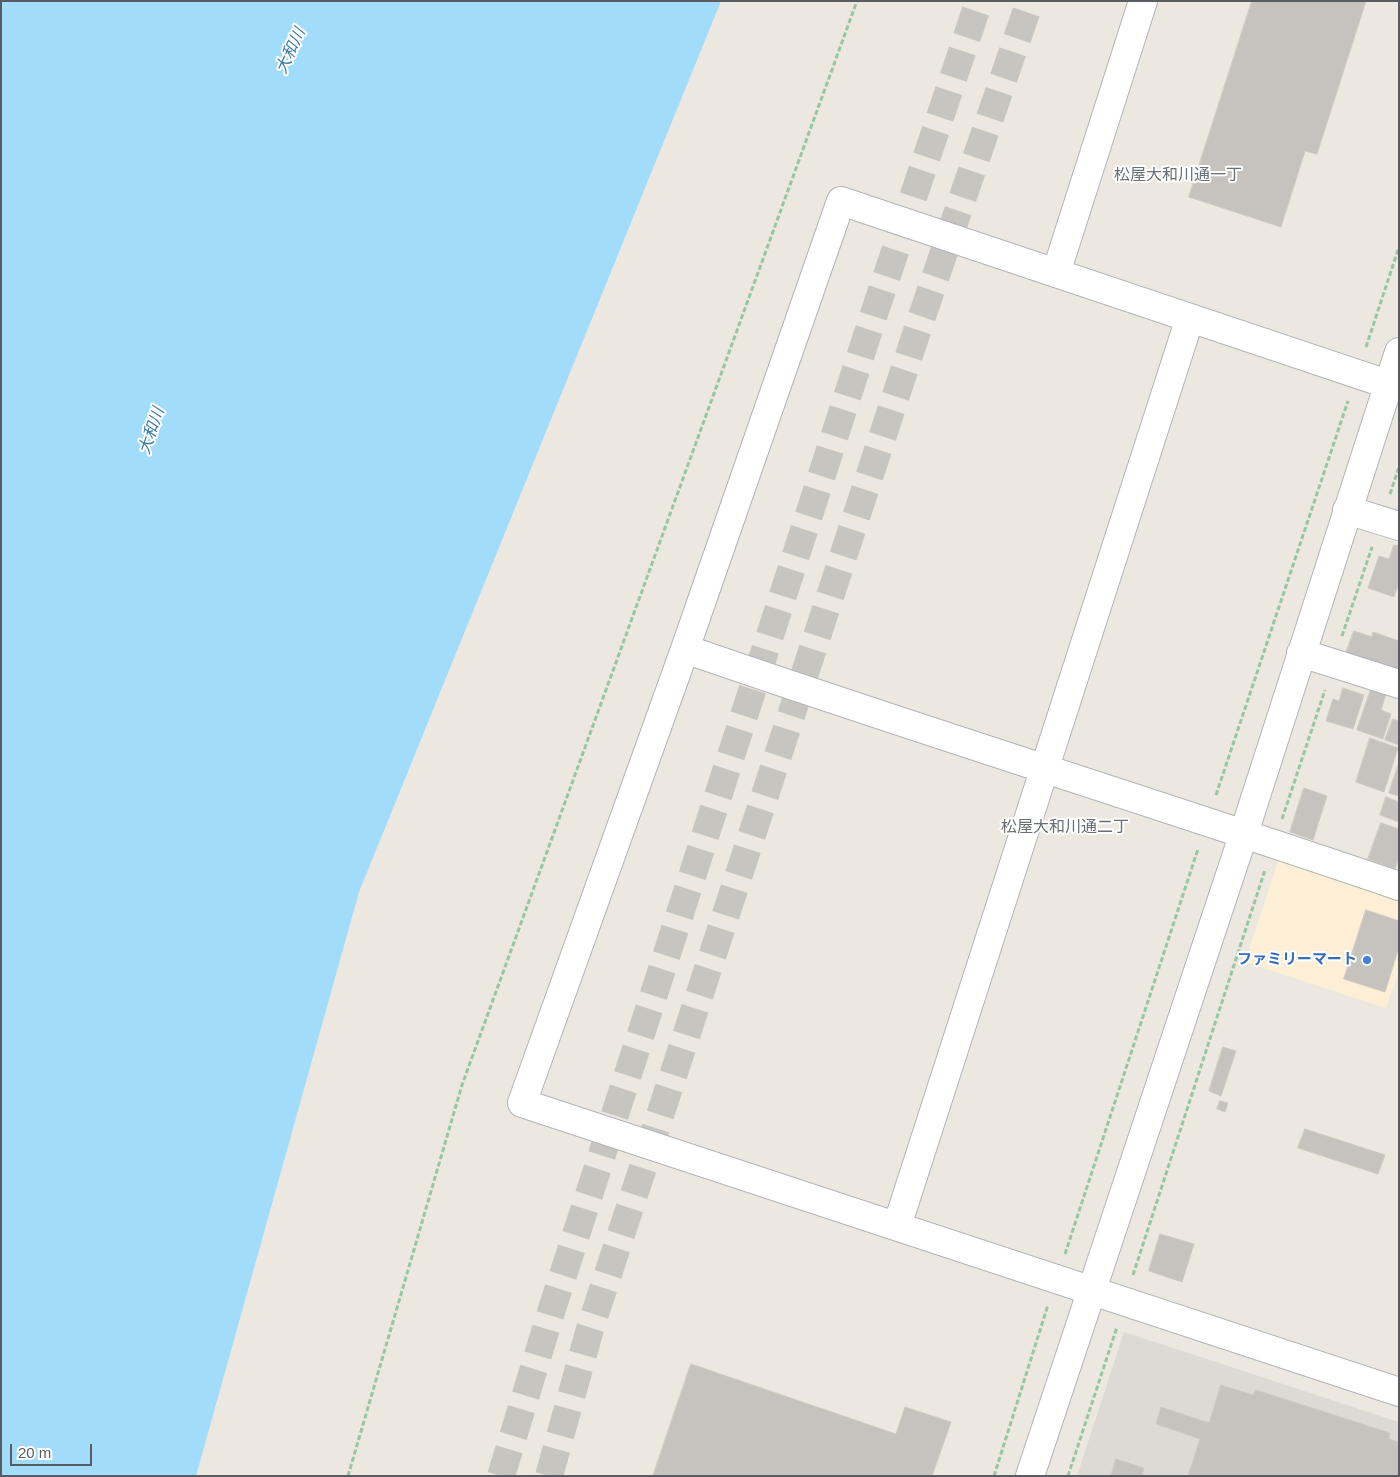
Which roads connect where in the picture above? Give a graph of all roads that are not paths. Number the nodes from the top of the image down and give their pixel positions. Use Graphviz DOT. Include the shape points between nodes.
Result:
graph roads {
  1 [pos="1143,1"];
  2 [pos="1056,273"];
  3 [pos="1190,318"];
  4 [pos="1399,352"];
  5 [pos="1393,387"];
  6 [pos="1347,510"];
  7 [pos="1390,523"];
  8 [pos="685,650"];
  9 [pos="1301,653"];
  10 [pos="1399,684"];
  11 [pos="1044,769"];
  12 [pos="1244,833"];
  13 [pos="1399,886"];
  14 [pos="897,1226"];
  15 [pos="1092,1290"];
  16 [pos="1399,1392"];
  17 [pos="1030,1476"];
  1 -- 2 [label="street"];
  2 -- 3 [label="street"];
  2 -- 8 [label="street" via="841,201"];
  3 -- 5 [label="street"];
  3 -- 11 [label="street"];
  4 -- 5 [label="street"];
  5 -- 6 [label="street"];
  6 -- 7 [label="street"];
  6 -- 9 [label="street"];
  8 -- 11 [label="street"];
  8 -- 14 [label="street" via="522,1103"];
  9 -- 10 [label="street"];
  9 -- 12 [label="street"];
  11 -- 12 [label="street"];
  11 -- 14 [label="street"];
  12 -- 13 [label="street"];
  12 -- 15 [label="street"];
  14 -- 15 [label="street"];
  15 -- 16 [label="street"];
  15 -- 17 [label="street"];
}
